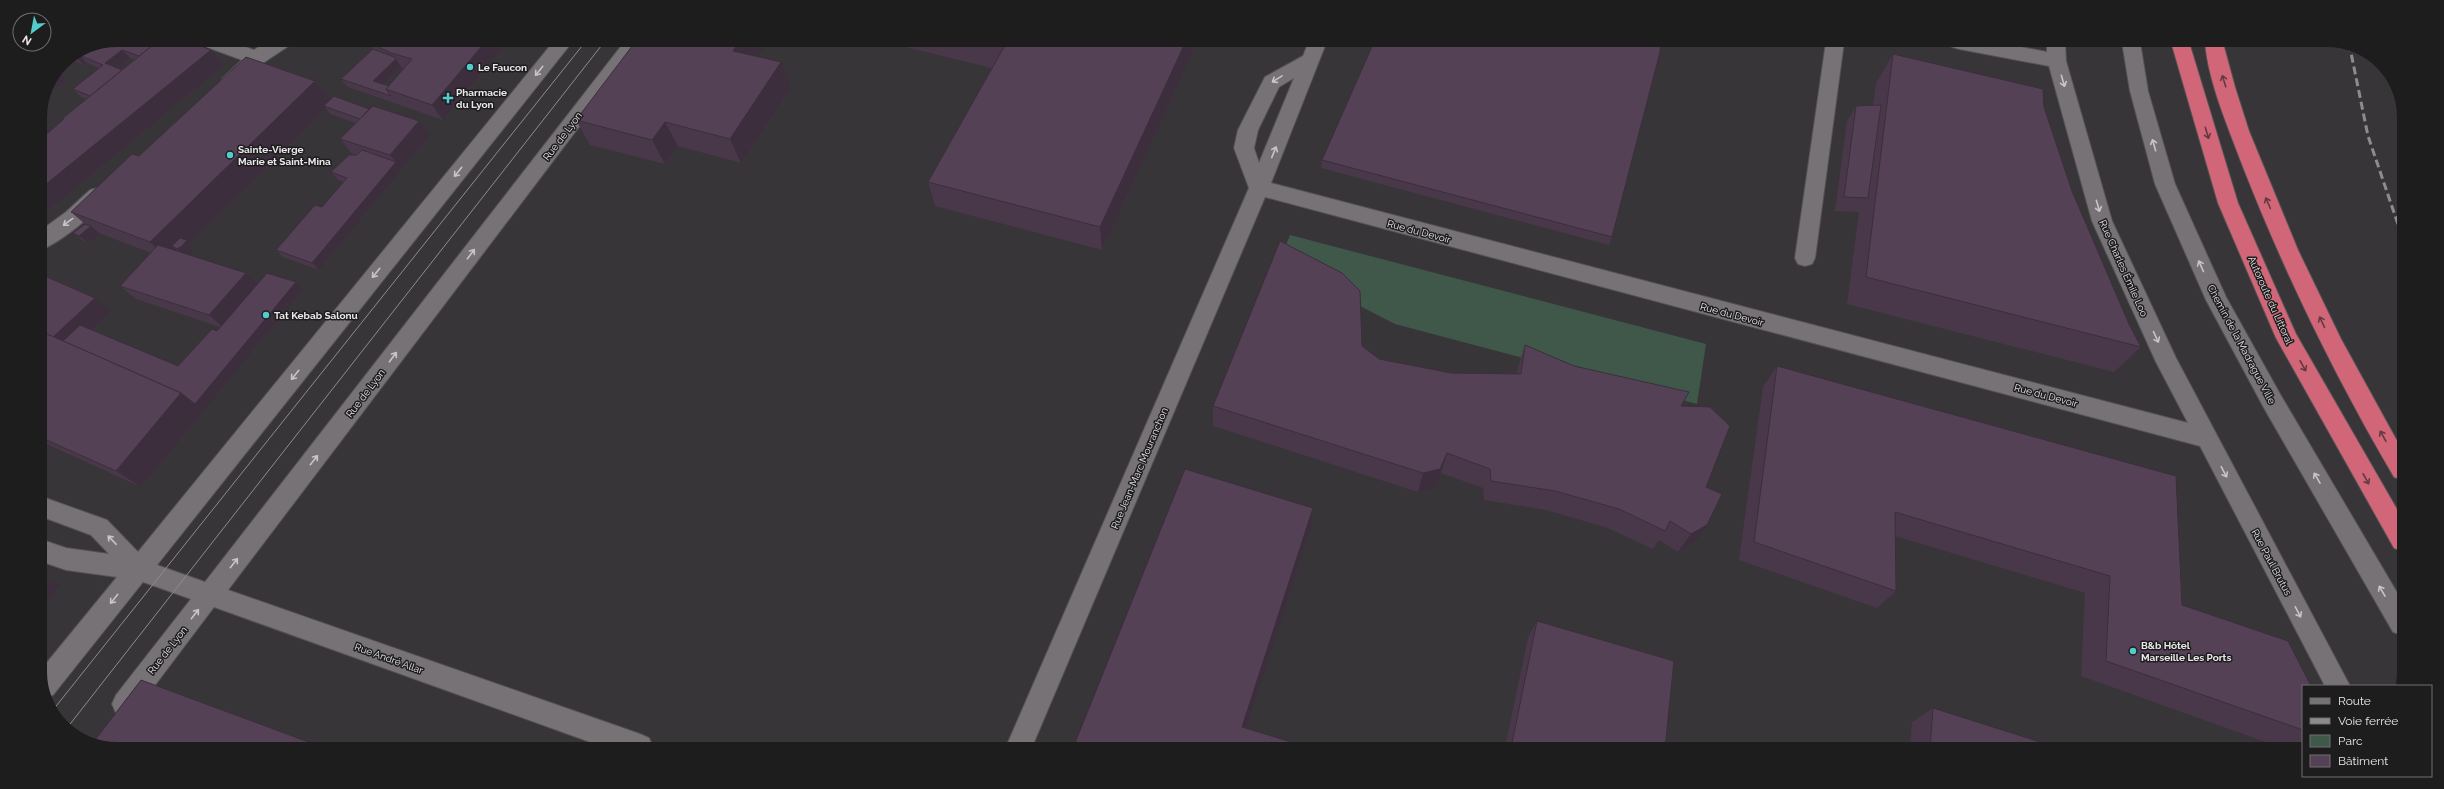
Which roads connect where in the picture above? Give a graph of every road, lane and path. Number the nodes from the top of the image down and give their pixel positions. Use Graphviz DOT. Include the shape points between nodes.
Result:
graph roads {
  1 [pos="227,47"];
  2 [pos="272,47"];
  3 [pos="558,47"];
  4 [pos="630,47"];
  5 [pos="1316,47"];
  6 [pos="1834,47"];
  7 [pos="2008,47"];
  8 [pos="2132,47"];
  9 [pos="2181,47"];
  10 [pos="2216,47"];
  11 [pos="2056,52"];
  12 [pos="256,58"];
  13 [pos="1311,60"];
  14 [pos="215,93"];
  15 [pos="112,182"];
  16 [pos="1259,188"];
  17 [pos="47,237"];
  18 [pos="1806,258"];
  19 [pos="2206,438"];
  20 [pos="2397,461"];
  21 [pos="47,508"];
  22 [pos="2397,531"];
  23 [pos="47,552"];
  24 [pos="138,569"];
  25 [pos="210,594"];
  26 [pos="2397,615"];
  27 [pos="48,682"];
  28 [pos="2337,685"];
  29 [pos="113,719"];
  30 [pos="626,742"];
  31 [pos="1021,742"];
  1 -- 12 [label="street"];
  2 -- 12 [label="street"];
  3 -- 24 [label="street, one-way"];
  25 -- 4 [label="street, Rue de Lyon, one-way"];
  5 -- 13 [label="street, Rue Jean-Marc Mouranchon"];
  6 -- 18 [label="street"];
  7 -- 11 [label="street"];
  26 -- 8 [label="street, Chemin de la Madrague Ville, one-way" via="2272,401 2217,300 2165,184 2139,91"];
  9 -- 22 [label="highway, Autoroute du Littoral, one-way" via="2228,203 2287,338"];
  20 -- 10 [label="highway, one-way" via="2338,357 2293,260 2247,152"];
  11 -- 19 [label="street, Rue Charles Émile Loo, one-way" via="2102,221 2167,362"];
  12 -- 14 [label="street"];
  16 -- 13 [label="street, Rue Jean-Marc Mouranchon, one-way"];
  13 -- 16 [label="street, one-way" via="1272,82 1248,130 1244,148"];
  15 -- 17 [label="street, one-way" via="73,218"];
  16 -- 19 [label="street, Rue du Devoir"];
  16 -- 31 [label="street, Rue Jean-Marc Mouranchon"];
  19 -- 28 [label="street, Rue Paul Brutus, one-way"];
  24 -- 21 [label="street, Rue André Allar, one-way" via="98,526"];
  23 -- 24 [label="street, Rue André Allar" via="66,559"];
  24 -- 25 [label="street, Rue André Allar"];
  24 -- 27 [label="street, one-way"];
  29 -- 25 [label="street, Rue de Lyon, one-way"];
  25 -- 30 [label="street, Rue André Allar"];
}
